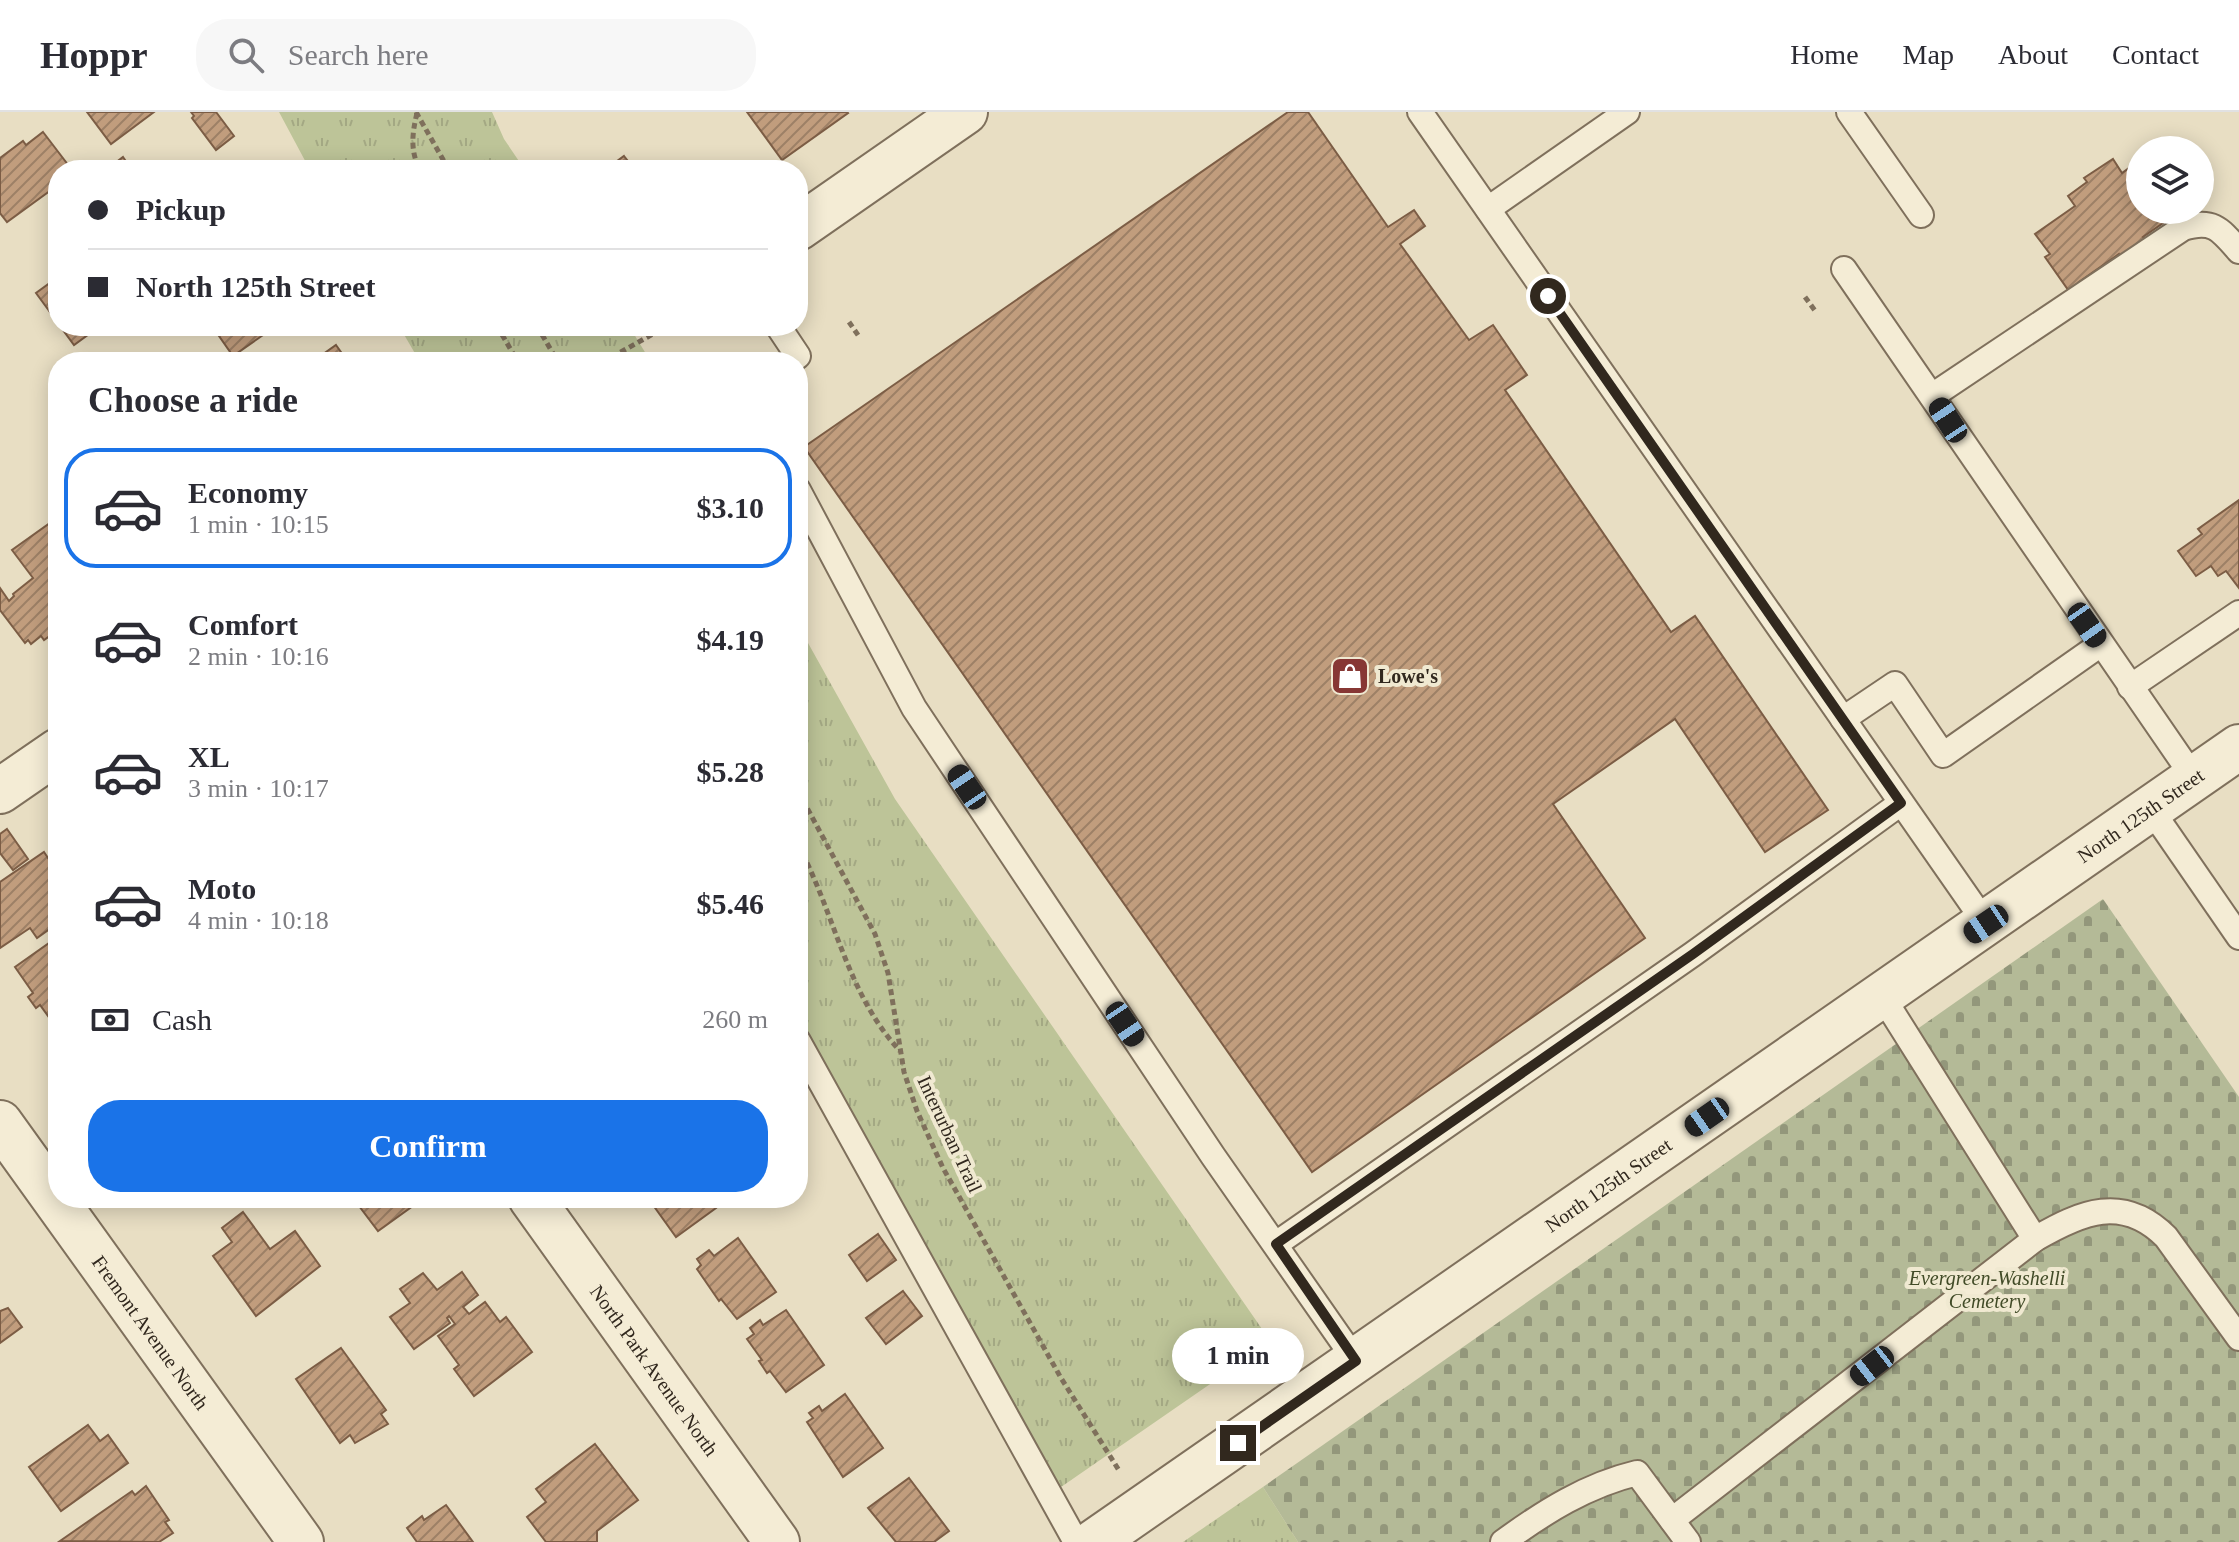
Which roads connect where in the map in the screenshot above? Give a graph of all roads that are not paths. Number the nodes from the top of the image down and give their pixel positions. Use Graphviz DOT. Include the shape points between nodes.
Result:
graph roads {
  1 [pos="965,112"];
  2 [pos="1420,112"];
  3 [pos="1627,112"];
  4 [pos="1849,112"];
  5 [pos="1488,209"];
  6 [pos="1921,215"];
  7 [pos="808,221"];
  8 [pos="2239,251"];
  9 [pos="1844,269"];
  10 [pos="1932,396"];
  11 [pos="808,509"];
  12 [pos="2239,613"];
  13 [pos="2101,644"];
  14 [pos="2130,687"];
  15 [pos="1843,719"];
  16 [pos="2239,747"];
  17 [pos="48,758"];
  18 [pos="2194,778"];
  19 [pos="0,791"];
  20 [pos="1901,803"];
  21 [pos="2150,808"];
  22 [pos="1986,924"];
  23 [pos="2239,937"];
  24 [pos="1882,996"];
  25 [pos="808,1059"];
  26 [pos="0,1123"];
  27 [pos="48,1190"];
  28 [pos="61,1208"];
  29 [pos="538,1208"];
  30 [pos="2035,1239"];
  31 [pos="1276,1244"];
  32 [pos="2239,1338"];
  33 [pos="1356,1361"];
  34 [pos="1672,1520"];
  35 [pos="301,1542"];
  36 [pos="777,1542"];
  37 [pos="1076,1542"];
  38 [pos="1094,1542"];
  39 [pos="1503,1542"];
  40 [pos="1688,1542"];
  1 -- 7 [label="street"];
  2 -- 5 [label="lane"];
  3 -- 5 [label="lane"];
  4 -- 6 [label="lane"];
  5 -- 15 [label="lane"];
  8 -- 10 [label="lane" via="2219,228 2198,223 2183,228"];
  9 -- 10 [label="lane"];
  10 -- 13 [label="lane"];
  11 -- 31 [label="lane" via="914,708"];
  12 -- 14 [label="lane"];
  13 -- 14 [label="lane"];
  13 -- 15 [label="lane" via="1943,755 1895,684"];
  14 -- 18 [label="lane"];
  15 -- 20 [label="lane"];
  16 -- 18 [label="street, North 125th Street"];
  17 -- 19 [label="street"];
  18 -- 21 [label="street, North 125th Street"];
  20 -- 22 [label="lane"];
  20 -- 31 [label="lane"];
  21 -- 22 [label="street, North 125th Street"];
  21 -- 23 [label="lane"];
  22 -- 24 [label="street, North 125th Street"];
  24 -- 30 [label="lane"];
  24 -- 33 [label="street, North 125th Street"];
  25 -- 37 [label="lane"];
  26 -- 27 [label="street, Fremont Avenue North"];
  28 -- 35 [label="street, Fremont Avenue North"];
  29 -- 36 [label="street, North Park Avenue North"];
  30 -- 32 [label="lane" via="2088,1213 2140,1216 2166,1237"];
  30 -- 34 [label="lane"];
  31 -- 33 [label="lane"];
  33 -- 38 [label="street, North 125th Street"];
  34 -- 39 [label="lane" via="1637,1473 1591,1488"];
  34 -- 40 [label="lane"];
}
